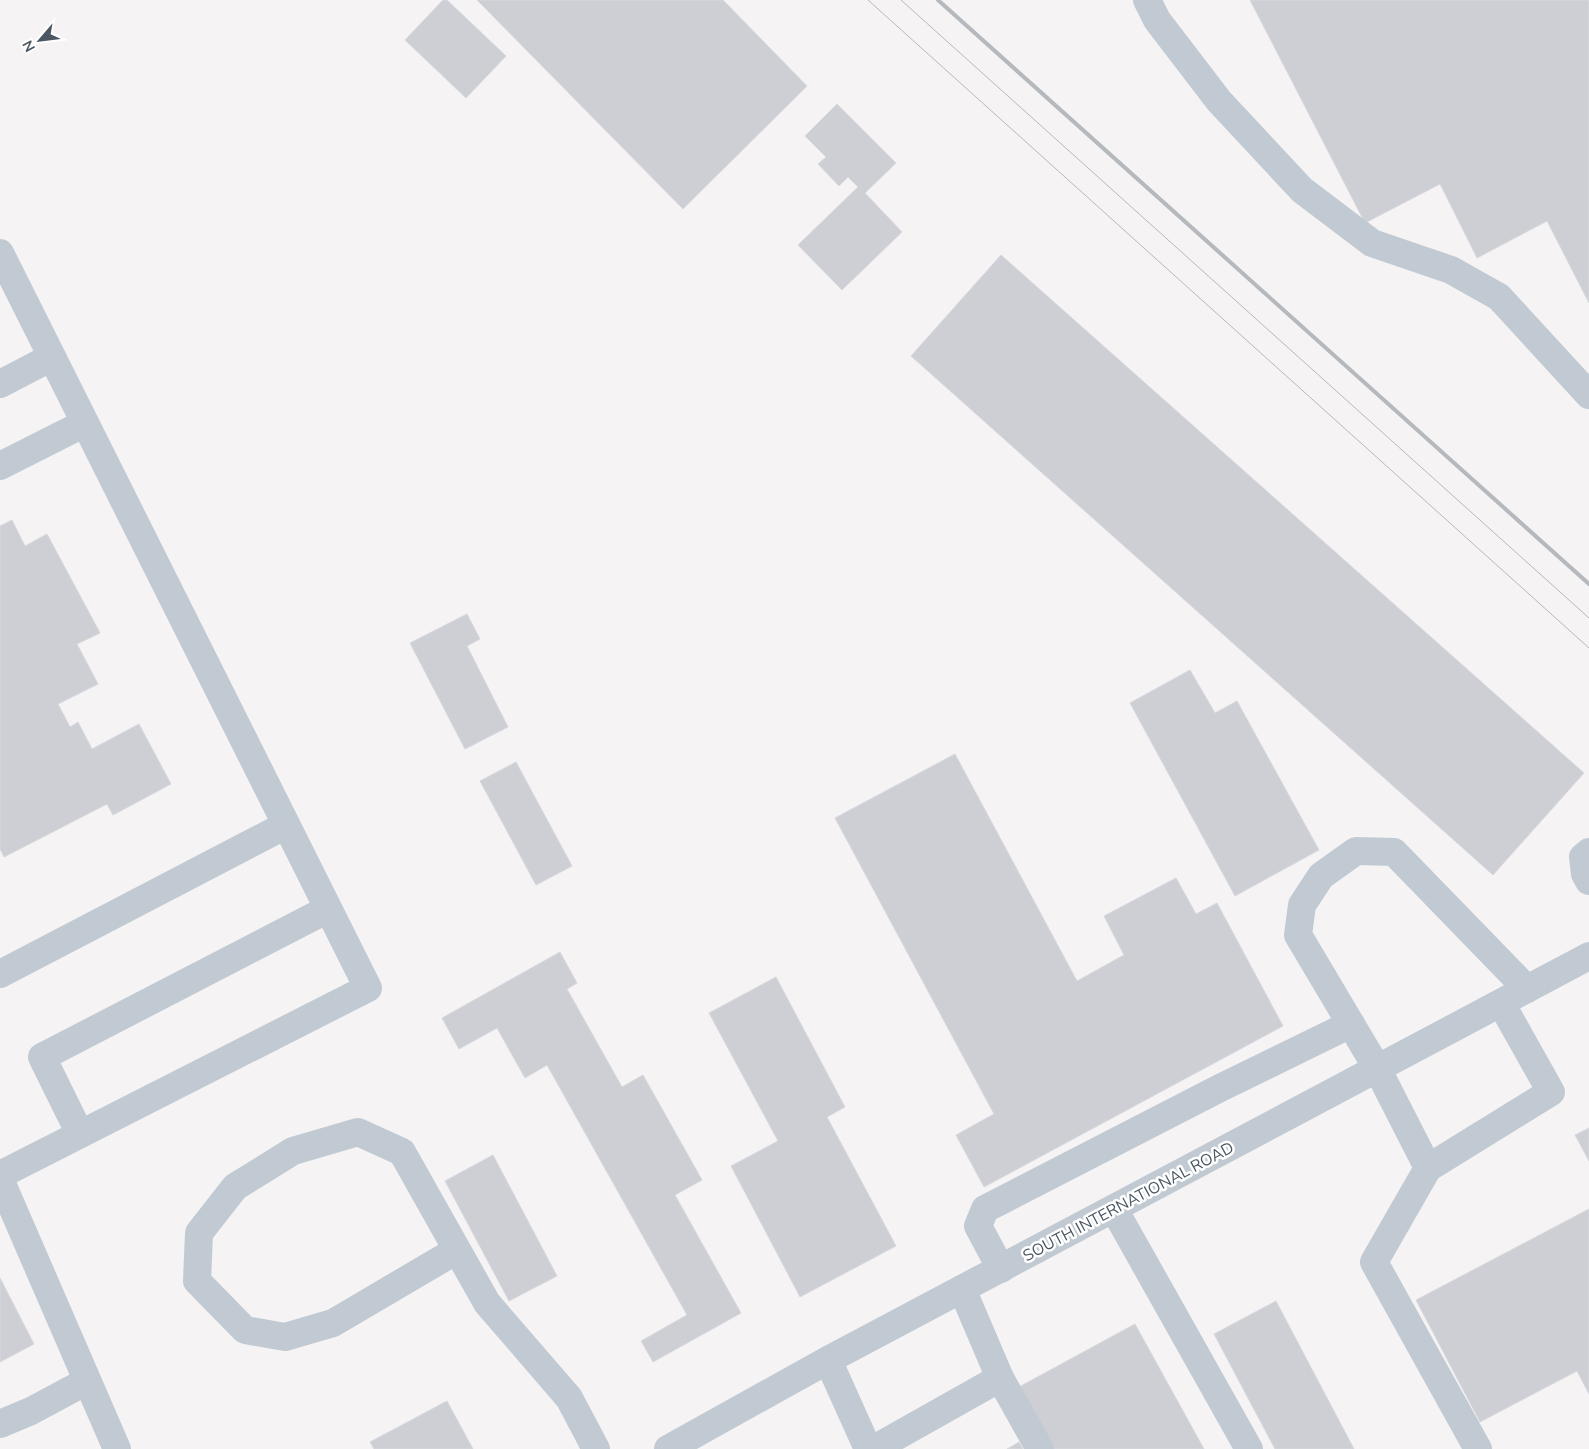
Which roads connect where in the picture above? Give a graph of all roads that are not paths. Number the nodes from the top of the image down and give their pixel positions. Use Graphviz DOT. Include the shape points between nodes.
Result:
graph roads {
  1 [pos="1147,0"];
  2 [pos="0,253"];
  3 [pos="52,356"];
  4 [pos="0,384"];
  5 [pos="1589,395"];
  6 [pos="85,423"];
  7 [pos="0,466"];
  8 [pos="286,825"];
  9 [pos="1589,852"];
  10 [pos="1589,881"];
  11 [pos="328,909"];
  12 [pos="1589,956"];
  13 [pos="0,974"];
  14 [pos="1527,989"];
  15 [pos="1501,1003"];
  16 [pos="1351,1024"];
  17 [pos="1377,1068"];
  18 [pos="80,1134"];
  19 [pos="1428,1168"];
  20 [pos="0,1175"];
  21 [pos="0,1180"];
  22 [pos="1114,1209"];
  23 [pos="457,1250"];
  24 [pos="1000,1269"];
  25 [pos="962,1289"];
  26 [pos="828,1360"];
  27 [pos="1000,1378"];
  28 [pos="87,1381"];
  29 [pos="0,1424"];
  30 [pos="683,1446"];
  31 [pos="117,1449"];
  32 [pos="596,1449"];
  33 [pos="868,1449"];
  34 [pos="874,1449"];
  35 [pos="1040,1449"];
  36 [pos="1249,1449"];
  37 [pos="1478,1449"];
  1 -- 5 [label="street" via="1157,20 1219,101 1302,190 1372,243 1450,270 1499,297"];
  2 -- 3 [label="street"];
  3 -- 4 [label="street"];
  3 -- 6 [label="street"];
  6 -- 7 [label="street"];
  6 -- 8 [label="street"];
  8 -- 11 [label="street"];
  8 -- 13 [label="street"];
  9 -- 10 [label="street" via="1583,857"];
  11 -- 18 [label="street" via="42,1057"];
  11 -- 18 [label="street" via="368,988"];
  12 -- 14 [label="street, SOUTH INTERNATIONAL ROAD"];
  14 -- 15 [label="street, SOUTH INTERNATIONAL ROAD"];
  14 -- 16 [label="street" via="1394,852 1356,851 1321,876 1302,905 1298,935"];
  15 -- 17 [label="street, SOUTH INTERNATIONAL ROAD"];
  15 -- 19 [label="street" via="1551,1092"];
  16 -- 17 [label="street"];
  16 -- 24 [label="street" via="985,1209 978,1226"];
  17 -- 19 [label="street"];
  17 -- 22 [label="street, SOUTH INTERNATIONAL ROAD"];
  18 -- 20 [label="street"];
  19 -- 37 [label="street" via="1374,1262"];
  21 -- 28 [label="street"];
  22 -- 24 [label="street, SOUTH INTERNATIONAL ROAD"];
  22 -- 36 [label="street"];
  23 -- 23 [label="street" via="402,1152 358,1132 293,1150 235,1187 199,1233 197,1281 245,1330 286,1337 334,1323"];
  23 -- 32 [label="street" via="486,1303 569,1398"];
  24 -- 25 [label="street, SOUTH INTERNATIONAL ROAD"];
  25 -- 26 [label="street, SOUTH INTERNATIONAL ROAD"];
  25 -- 27 [label="street"];
  26 -- 30 [label="street, SOUTH INTERNATIONAL ROAD"];
  26 -- 33 [label="street"];
  27 -- 34 [label="street"];
  27 -- 35 [label="street"];
  28 -- 29 [label="street"];
  28 -- 31 [label="street"];
}
